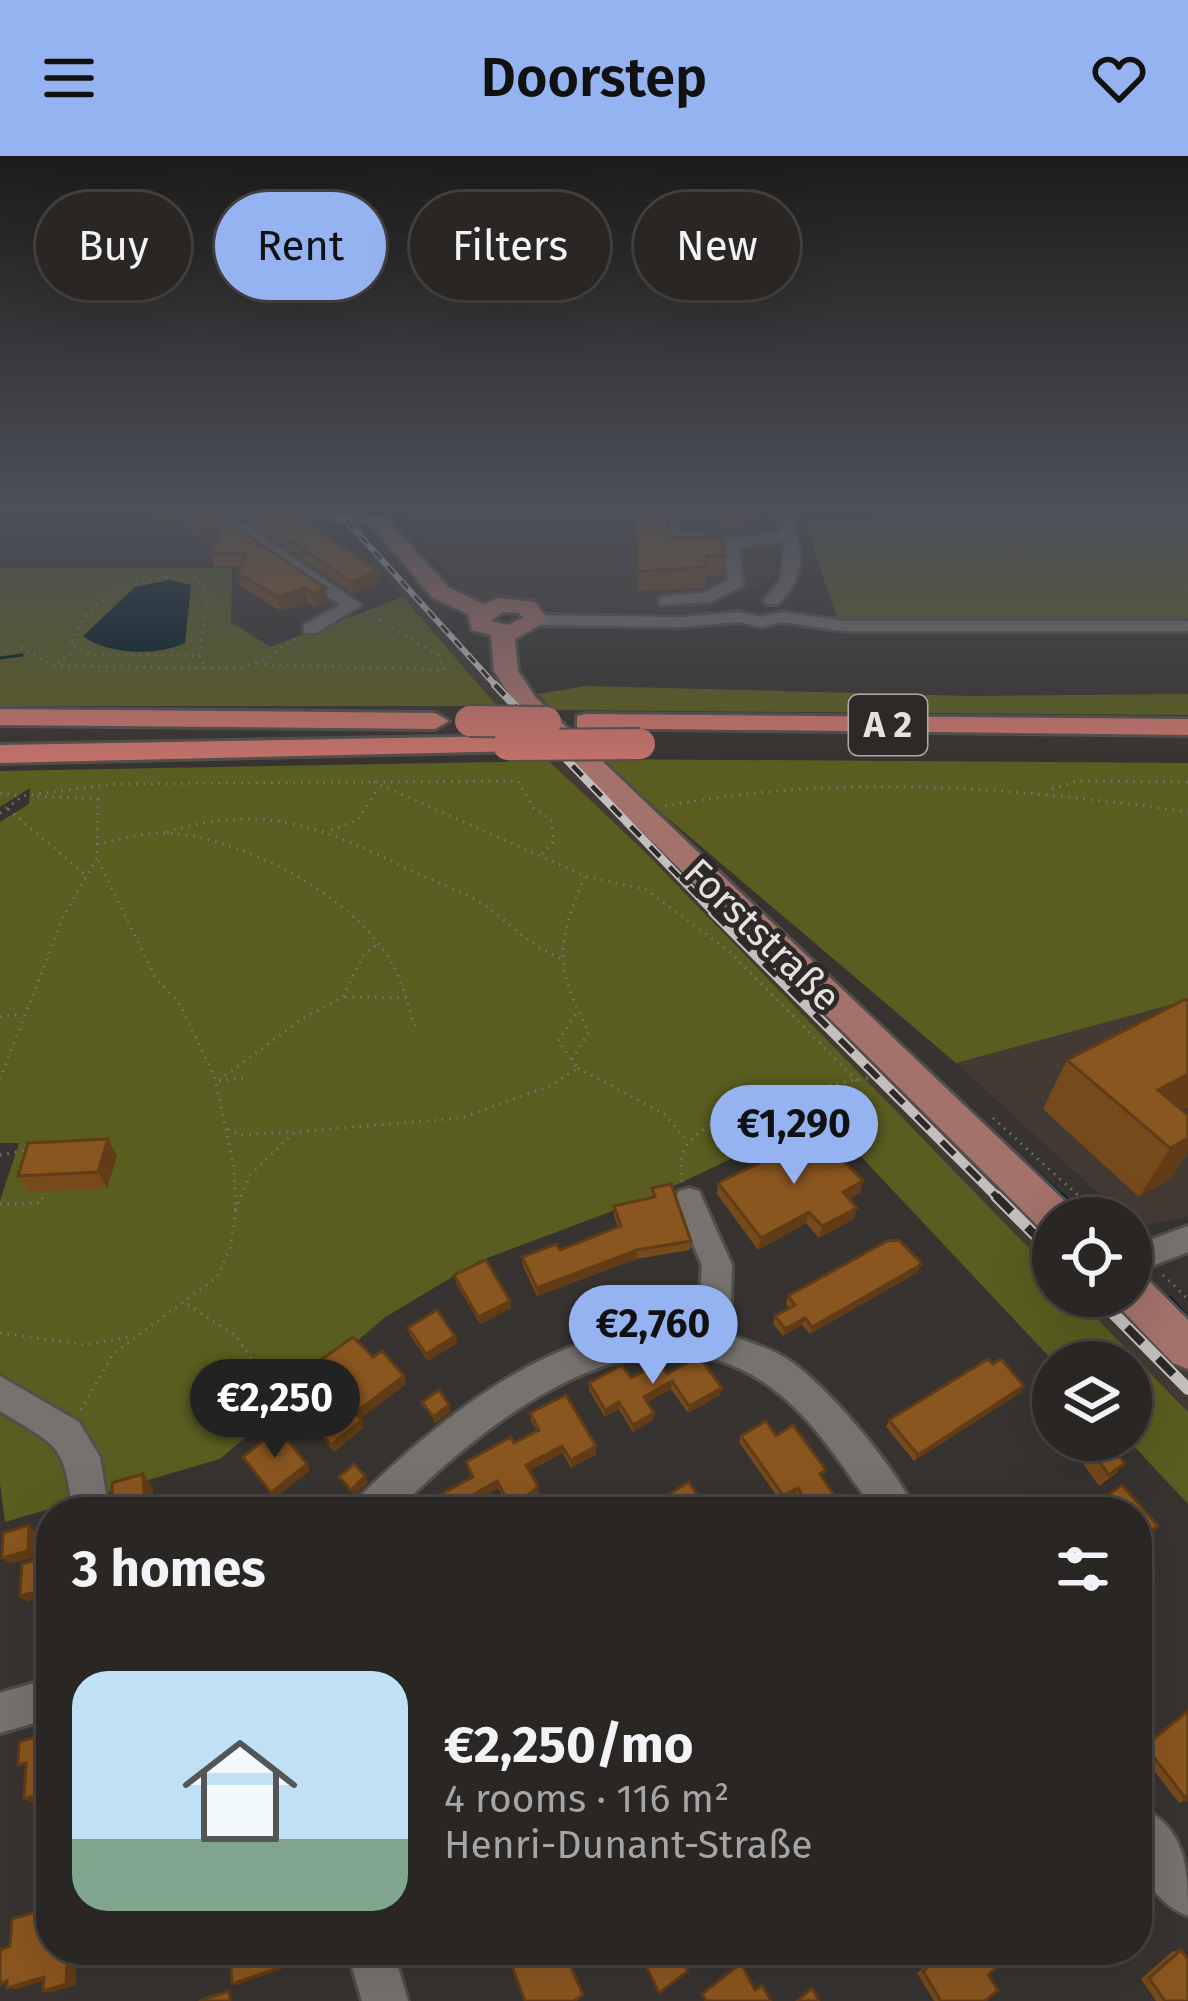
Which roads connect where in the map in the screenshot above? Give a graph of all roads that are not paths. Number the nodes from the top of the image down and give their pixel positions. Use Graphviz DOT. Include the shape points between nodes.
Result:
graph roads {
  1 [pos="336,593"];
  2 [pos="442,593"];
  3 [pos="717,593"];
  4 [pos="785,593"];
  5 [pos="666,602"];
  6 [pos="777,609"];
  7 [pos="482,612"];
  8 [pos="537,620"];
  9 [pos="1188,626"];
  10 [pos="310,629"];
  11 [pos="503,633"];
  12 [pos="0,717"];
  13 [pos="1188,727"];
  14 [pos="1188,746"];
  15 [pos="0,754"];
  16 [pos="1034,1197"];
  17 [pos="689,1200"];
  18 [pos="1188,1239"];
  19 [pos="1152,1253"];
  20 [pos="1152,1312"];
  21 [pos="713,1341"];
  22 [pos="1188,1349"];
  23 [pos="0,1392"];
  24 [pos="89,1497"];
  25 [pos="386,1497"];
  26 [pos="886,1497"];
  27 [pos="36,1702"];
  28 [pos="0,1713"];
  29 [pos="1152,1846"];
  30 [pos="1188,1894"];
  31 [pos="374,1965"];
  32 [pos="385,2001"];
  1 -- 10 [label="street" via="352,604"];
  2 -- 7 [label="main road"];
  3 -- 5 [label="street"];
  4 -- 6 [label="street"];
  6 -- 8 [label="street" via="761,622"];
  6 -- 9 [label="street" via="844,626"];
  7 -- 8 [label="main road" via="520,605"];
  7 -- 11 [label="main road" via="480,625"];
  8 -- 11 [label="main road"];
  11 -- 16 [label="main road, Forststraße" via="506,671 526,703"];
  12 -- 13 [label="highway, A 2, bridge"];
  14 -- 15 [label="highway, A 2, bridge"];
  17 -- 21 [label="street" via="717,1265"];
  18 -- 19 [label="street"];
  20 -- 22 [label="main road"];
  21 -- 25 [label="street" via="657,1338 557,1370 452,1437"];
  21 -- 26 [label="street" via="773,1369 814,1404"];
  23 -- 24 [label="street" via="67,1434 83,1457"];
  27 -- 28 [label="street"];
  29 -- 30 [label="street"];
  31 -- 32 [label="street"];
}
